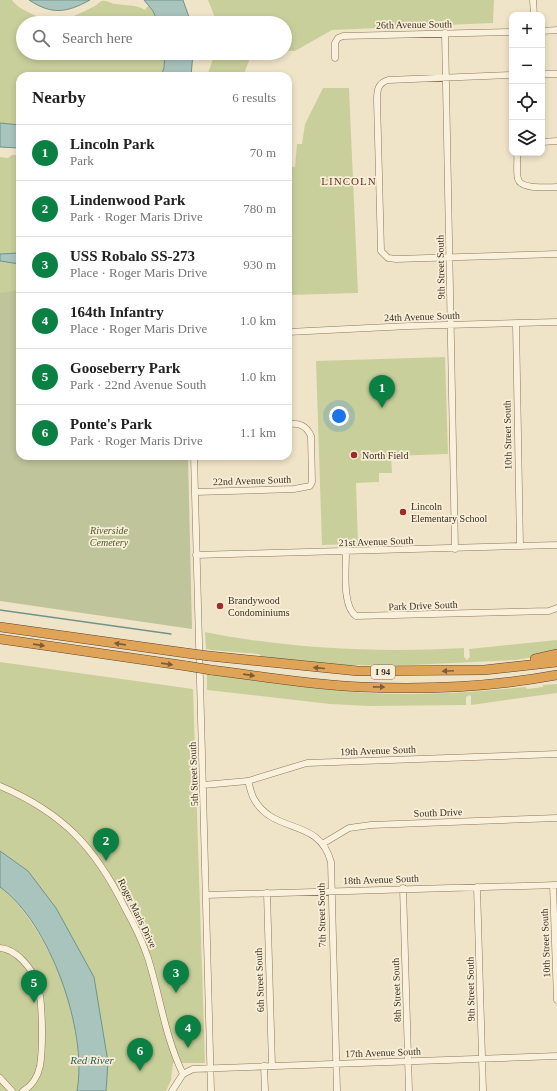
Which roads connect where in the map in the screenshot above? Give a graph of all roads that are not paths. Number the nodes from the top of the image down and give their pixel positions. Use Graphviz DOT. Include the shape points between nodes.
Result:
graph roads {
  1 [pos="533,0"];
  2 [pos="534,12"];
  3 [pos="557,30"];
  4 [pos="545,31"];
  5 [pos="509,32"];
  6 [pos="445,33"];
  7 [pos="335,58"];
  8 [pos="545,74"];
  9 [pos="557,74"];
  10 [pos="509,75"];
  11 [pos="446,78"];
  12 [pos="557,141"];
  13 [pos="545,142"];
  14 [pos="518,156"];
  15 [pos="557,187"];
  16 [pos="557,254"];
  17 [pos="450,258"];
  18 [pos="557,322"];
  19 [pos="516,324"];
  20 [pos="451,325"];
  21 [pos="292,332"];
  22 [pos="292,424"];
  23 [pos="194,460"];
  24 [pos="195,492"];
  25 [pos="557,545"];
  26 [pos="520,546"];
  27 [pos="455,549"];
  28 [pos="346,552"];
  29 [pos="196,555"];
  30 [pos="557,608"];
  31 [pos="0,627"];
  32 [pos="0,639"];
  33 [pos="557,654"];
  34 [pos="557,662"];
  35 [pos="464,671"];
  36 [pos="557,675"];
  37 [pos="518,681"];
  38 [pos="557,681"];
  39 [pos="557,754"];
  40 [pos="248,782"];
  41 [pos="203,785"];
  42 [pos="0,786"];
  43 [pos="557,818"];
  44 [pos="324,843"];
  45 [pos="555,885"];
  46 [pos="478,887"];
  47 [pos="403,888"];
  48 [pos="331,891"];
  49 [pos="266,893"];
  50 [pos="206,895"];
  51 [pos="0,948"];
  52 [pos="557,1000"];
  53 [pos="557,1056"];
  54 [pos="482,1058"];
  55 [pos="408,1061"];
  56 [pos="336,1064"];
  57 [pos="264,1066"];
  58 [pos="272,1066"];
  59 [pos="210,1068"];
  60 [pos="183,1074"];
  61 [pos="0,1078"];
  62 [pos="12,1091"];
  63 [pos="23,1091"];
  64 [pos="172,1091"];
  65 [pos="211,1091"];
  66 [pos="265,1091"];
  67 [pos="337,1091"];
  68 [pos="409,1091"];
  69 [pos="483,1091"];
  1 -- 2 [label="street"];
  3 -- 4 [label="street"];
  5 -- 6 [label="street, 26th Avenue South"];
  6 -- 7 [label="street, 26th Avenue South" via="343,36 335,43"];
  6 -- 11 [label="street, 9th Street South"];
  8 -- 9 [label="street"];
  10 -- 11 [label="street"];
  11 -- 17 [label="street, 9th Street South"];
  11 -- 17 [label="street" via="388,80 377,90 380,230 381,251 388,258"];
  12 -- 13 [label="street"];
  14 -- 15 [label="street" via="518,180 521,184"];
  16 -- 17 [label="street"];
  17 -- 20 [label="street, 9th Street South"];
  18 -- 19 [label="street, 24th Avenue South"];
  19 -- 20 [label="street, 24th Avenue South"];
  19 -- 26 [label="street, 10th Street South"];
  20 -- 21 [label="street, 24th Avenue South"];
  20 -- 27 [label="street, 9th Street South"];
  22 -- 24 [label="street, 22nd Avenue South" via="302,425 308,429 311,436 312,482 308,487"];
  23 -- 24 [label="street, 5th Street South"];
  24 -- 29 [label="street, 5th Street South"];
  25 -- 26 [label="street, 21st Avenue South"];
  26 -- 27 [label="street, 21st Avenue South"];
  27 -- 28 [label="street, 21st Avenue South"];
  28 -- 29 [label="street, 21st Avenue South"];
  28 -- 30 [label="street, Park Drive South" via="348,603 350,612 356,616 549,611"];
  29 -- 41 [label="street, 5th Street South"];
  35 -- 31 [label="highway, I 94, one-way, bridge" via="358,671 209,656"];
  32 -- 37 [label="highway, I 94, one-way, bridge" via="210,670 360,687 431,688"];
  33 -- 35 [label="highway"];
  34 -- 35 [label="highway, I 94"];
  36 -- 37 [label="highway, I 94"];
  37 -- 38 [label="highway"];
  39 -- 40 [label="street, 19th Avenue South" via="307,763"];
  40 -- 41 [label="street, 19th Avenue South"];
  40 -- 44 [label="street" via="253,798 268,814 278,821 315,836"];
  41 -- 50 [label="street, 5th Street South"];
  42 -- 60 [label="street, Roger Maris Drive" via="48,810 80,838 101,865 118,892 143,944 168,1035"];
  43 -- 44 [label="street, South Drive" via="370,824 349,828"];
  44 -- 48 [label="street, 7th Street South" via="331,862"];
  45 -- 46 [label="street, 18th Avenue South"];
  45 -- 52 [label="street, 10th Street South"];
  46 -- 47 [label="street, 18th Avenue South"];
  46 -- 54 [label="street, 9th Street South"];
  47 -- 48 [label="street, 18th Avenue South"];
  47 -- 55 [label="street, 8th Street South"];
  48 -- 49 [label="street, 18th Avenue South"];
  48 -- 56 [label="street, 7th Street South"];
  49 -- 50 [label="street, 18th Avenue South"];
  49 -- 58 [label="street, 6th Street South"];
  50 -- 59 [label="street, 5th Street South"];
  51 -- 63 [label="street" via="18,957 30,970 39,989 40,1066 32,1084"];
  53 -- 54 [label="street, 17th Avenue South"];
  54 -- 55 [label="street, 17th Avenue South"];
  54 -- 69 [label="street, 9th Street South"];
  55 -- 56 [label="street, 17th Avenue South"];
  55 -- 68 [label="street, 8th Street South"];
  56 -- 58 [label="street, 17th Avenue South"];
  56 -- 67 [label="street, 7th Street South"];
  57 -- 58 [label="street, 17th Avenue South"];
  57 -- 59 [label="street, 17th Avenue South"];
  57 -- 66 [label="street"];
  59 -- 60 [label="street, 17th Avenue South" via="193,1069"];
  59 -- 65 [label="street, 5th Street South"];
  60 -- 64 [label="street"];
  61 -- 62 [label="street"];
}
